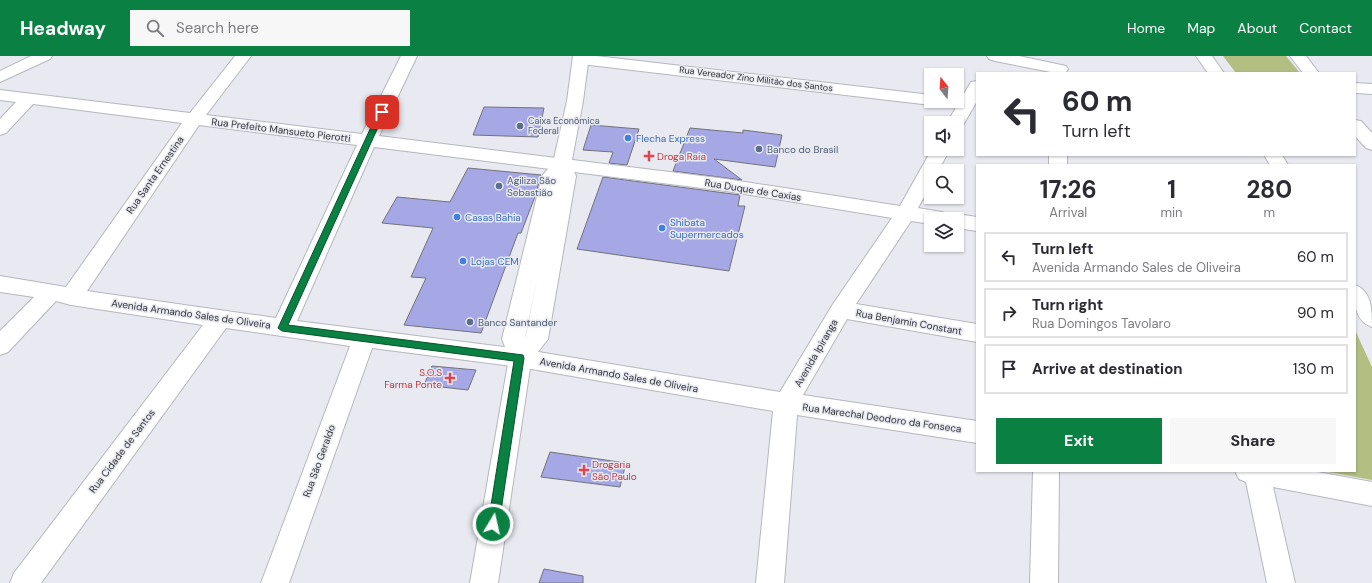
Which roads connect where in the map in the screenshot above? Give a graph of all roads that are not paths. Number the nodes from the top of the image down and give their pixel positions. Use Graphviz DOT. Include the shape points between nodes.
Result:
graph roads {
  1 [pos="44,56"];
  2 [pos="243,56"];
  3 [pos="409,56"];
  4 [pos="1204,56"];
  5 [pos="1298,56"];
  6 [pos="582,57"];
  7 [pos="993,60"];
  8 [pos="1061,66"];
  9 [pos="1215,72"];
  10 [pos="1310,72"];
  11 [pos="0,77"];
  12 [pos="976,88"];
  13 [pos="1356,88"];
  14 [pos="1372,89"];
  15 [pos="0,95"];
  16 [pos="29,98"];
  17 [pos="924,99"];
  18 [pos="966,104"];
  19 [pos="960,116"];
  20 [pos="194,119"];
  21 [pos="0,129"];
  22 [pos="368,141"];
  23 [pos="937,156"];
  24 [pos="562,165"];
  25 [pos="905,214"];
  26 [pos="924,217"];
  27 [pos="964,222"];
  28 [pos="976,224"];
  29 [pos="0,284"];
  30 [pos="62,294"];
  31 [pos="1356,294"];
  32 [pos="840,310"];
  33 [pos="1372,316"];
  34 [pos="220,319"];
  35 [pos="282,328"];
  36 [pos="976,334"];
  37 [pos="364,339"];
  38 [pos="0,346"];
  39 [pos="520,358"];
  40 [pos="786,403"];
  41 [pos="976,432"];
  42 [pos="1046,472"];
  43 [pos="1254,472"];
  44 [pos="1259,472"];
  45 [pos="1372,494"];
  46 [pos="24,583"];
  47 [pos="275,583"];
  48 [pos="484,583"];
  49 [pos="770,583"];
  50 [pos="1044,583"];
  51 [pos="1281,583"];
  1 -- 11 [label="street"];
  2 -- 20 [label="street, Rua Santa Ernestina"];
  3 -- 22 [label="street"];
  4 -- 9 [label="street"];
  5 -- 10 [label="street"];
  6 -- 17 [label="street, Rua Vereador Zino Militão dos Santos"];
  6 -- 24 [label="street"];
  7 -- 8 [label="street"];
  12 -- 18 [label="street"];
  13 -- 14 [label="street"];
  15 -- 16 [label="street, Rua Prefeito Mansueto Pierotti"];
  16 -- 20 [label="street, Rua Prefeito Mansueto Pierotti"];
  16 -- 21 [label="street"];
  18 -- 19 [label="street"];
  20 -- 22 [label="street, Rua Prefeito Mansueto Pierotti"];
  20 -- 30 [label="street, Rua Santa Ernestina"];
  22 -- 24 [label="street, Rua Prefeito Mansueto Pierotti"];
  22 -- 35 [label="street"];
  23 -- 25 [label="street, Avenida Ipiranga"];
  24 -- 25 [label="street, Rua Duque de Caxias" via="726,185"];
  24 -- 39 [label="street" via="567,176 537,339"];
  25 -- 26 [label="street, Rua Duque de Caxias"];
  25 -- 32 [label="street, Avenida Ipiranga"];
  27 -- 28 [label="street"];
  29 -- 30 [label="street, Avenida Armando Sales de Oliveira"];
  30 -- 34 [label="street, Avenida Armando Sales de Oliveira"];
  30 -- 38 [label="street, Rua Santa Ernestina"];
  31 -- 33 [label="street"];
  32 -- 36 [label="street, Rua Benjamin Constant"];
  32 -- 40 [label="street, Avenida Ipiranga"];
  34 -- 35 [label="street, Avenida Armando Sales de Oliveira"];
  34 -- 46 [label="street, Rua Cidade de Santos"];
  35 -- 37 [label="street, Avenida Armando Sales de Oliveira"];
  37 -- 39 [label="street, Avenida Armando Sales de Oliveira"];
  37 -- 47 [label="street, Rua São Geraldo"];
  39 -- 40 [label="street, Avenida Armando Sales de Oliveira"];
  39 -- 48 [label="street"];
  40 -- 41 [label="street, Rua Marechal Deodoro da Fonseca"];
  40 -- 49 [label="street, Avenida Ipiranga"];
  42 -- 50 [label="street"];
  43 -- 51 [label="street"];
  44 -- 45 [label="street"];
}
